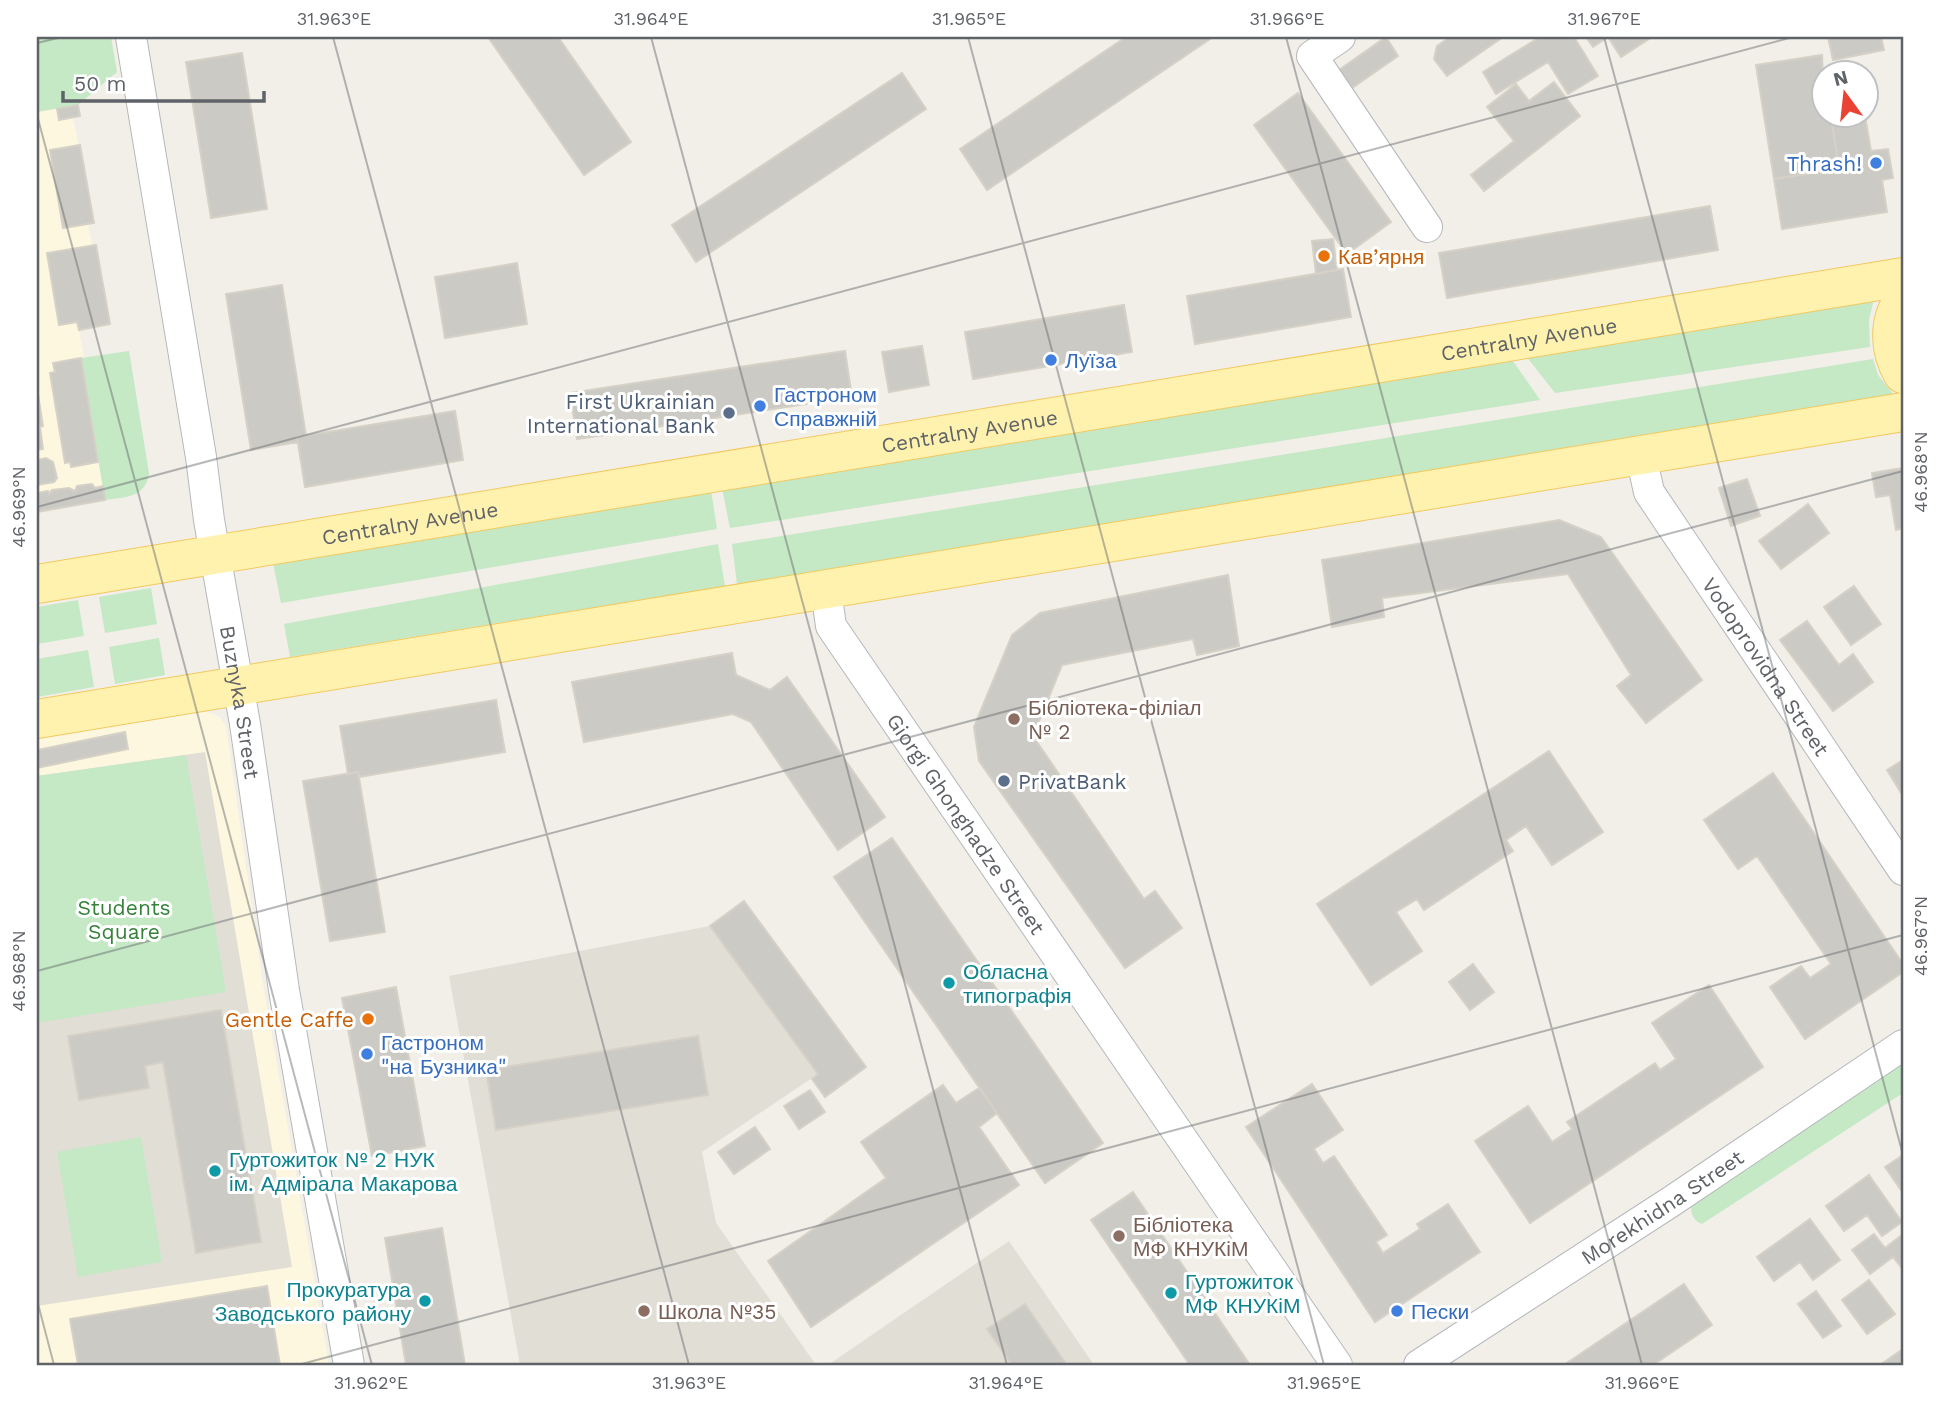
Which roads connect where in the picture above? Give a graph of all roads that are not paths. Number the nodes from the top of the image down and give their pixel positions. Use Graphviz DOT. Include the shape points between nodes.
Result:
graph roads {
  1 [pos="131,37"];
  2 [pos="1340,37"];
  3 [pos="1427,227"];
  4 [pos="1903,276"];
  5 [pos="1903,300"];
  6 [pos="1903,373"];
  7 [pos="1903,412"];
  8 [pos="1641,456"];
  9 [pos="215,553"];
  10 [pos="37,584"];
  11 [pos="826,590"];
  12 [pos="237,686"];
  13 [pos="37,719"];
  14 [pos="1903,870"];
  15 [pos="1903,1045"];
  16 [pos="349,1365"];
  17 [pos="1337,1365"];
  18 [pos="1419,1365"];
  1 -- 9 [label="street, Buznyka Street"];
  2 -- 3 [label="street" via="1312,56"];
  4 -- 9 [label="main road, Centralny Avenue"];
  5 -- 6 [label="main road" via="1892,334"];
  7 -- 8 [label="main road"];
  8 -- 11 [label="main road"];
  8 -- 14 [label="street, Vodoprovidna Street" via="1649,492"];
  9 -- 10 [label="main road, Centralny Avenue"];
  9 -- 12 [label="street, Buznyka Street"];
  11 -- 12 [label="main road"];
  11 -- 17 [label="street, Giorgi Ghonghadze Street" via="831,626"];
  12 -- 13 [label="main road"];
  12 -- 16 [label="street, Buznyka Street"];
  15 -- 18 [label="street, Morekhidna Street"];
}
